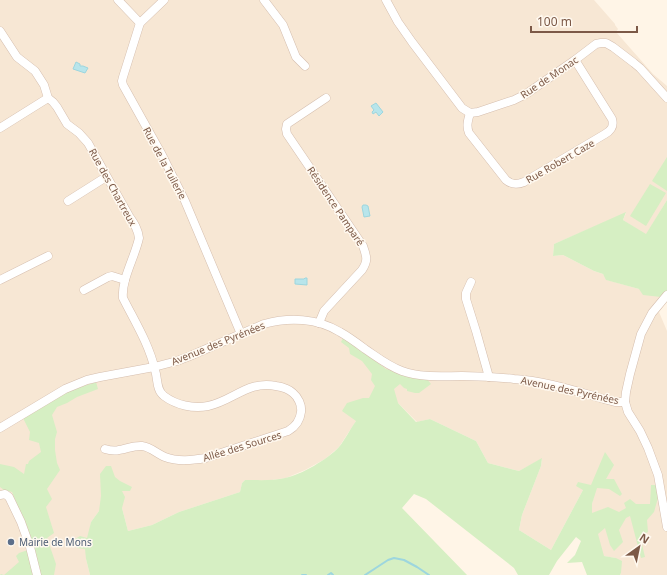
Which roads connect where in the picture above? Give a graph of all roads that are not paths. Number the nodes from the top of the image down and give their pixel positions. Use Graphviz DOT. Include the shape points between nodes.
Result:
graph roads {
  1 [pos="118,0"];
  2 [pos="164,0"];
  3 [pos="264,0"];
  4 [pos="386,0"];
  5 [pos="140,23"];
  6 [pos="0,31"];
  7 [pos="575,60"];
  8 [pos="305,66"];
  9 [pos="48,98"];
  10 [pos="326,98"];
  11 [pos="667,98"];
  12 [pos="470,114"];
  13 [pos="0,128"];
  14 [pos="106,177"];
  15 [pos="68,201"];
  16 [pos="48,256"];
  17 [pos="0,280"];
  18 [pos="126,280"];
  19 [pos="471,282"];
  20 [pos="84,290"];
  21 [pos="667,296"];
  22 [pos="318,323"];
  23 [pos="241,334"];
  24 [pos="154,367"];
  25 [pos="489,377"];
  26 [pos="625,402"];
  27 [pos="0,428"];
  28 [pos="105,449"];
  29 [pos="0,495"];
  30 [pos="667,527"];
  31 [pos="37,575"];
  1 -- 5 [label="street"];
  2 -- 5 [label="street, Rue de la Tuilerie"];
  3 -- 8 [label="street" via="283,25 296,57"];
  4 -- 12 [label="street" via="412,42 462,108"];
  5 -- 23 [label="street, Rue de la Tuilerie" via="123,77 123,85 185,201"];
  6 -- 9 [label="street, Rue des Chartreux" via="18,57 35,71 44,85"];
  7 -- 11 [label="street, Rue de Monac" via="596,44 606,43 640,68"];
  7 -- 12 [label="street, Rue de Monac" via="526,94"];
  7 -- 12 [label="street, Rue Robert Caze" via="612,119 612,128 524,182 514,184 506,180 469,133 467,129"];
  9 -- 13 [label="street"];
  9 -- 14 [label="street, Rue des Chartreux" via="67,124 88,143"];
  10 -- 22 [label="street, Résidence Pamparé" via="287,124 287,134 363,246 366,263 324,311"];
  14 -- 15 [label="street"];
  14 -- 18 [label="street, Rue des Chartreux" via="138,232 138,243"];
  16 -- 17 [label="street"];
  18 -- 20 [label="street" via="112,276"];
  18 -- 24 [label="street, Rue des Chartreux" via="123,298 150,350"];
  19 -- 25 [label="street" via="466,299"];
  21 -- 26 [label="street" via="652,313 641,334"];
  22 -- 23 [label="street, Avenue des Pyrénées" via="289,319 264,324"];
  22 -- 25 [label="street, Avenue des Pyrénées" via="340,332 383,362 402,371 422,376"];
  23 -- 24 [label="street, Avenue des Pyrénées" via="190,356"];
  24 -- 27 [label="street, Avenue des Pyrénées" via="75,384"];
  24 -- 28 [label="street, Allée des Sources" via="162,394 178,403 193,407 207,406 253,386 264,384 292,392 301,408 299,419 293,428 282,434 206,458 173,459 144,446 114,451"];
  25 -- 26 [label="street, Avenue des Pyrénées" via="538,381 615,402"];
  26 -- 30 [label="street" via="648,448 658,475"];
  29 -- 31 [label="street" via="5,494 9,497 21,522"];
}
